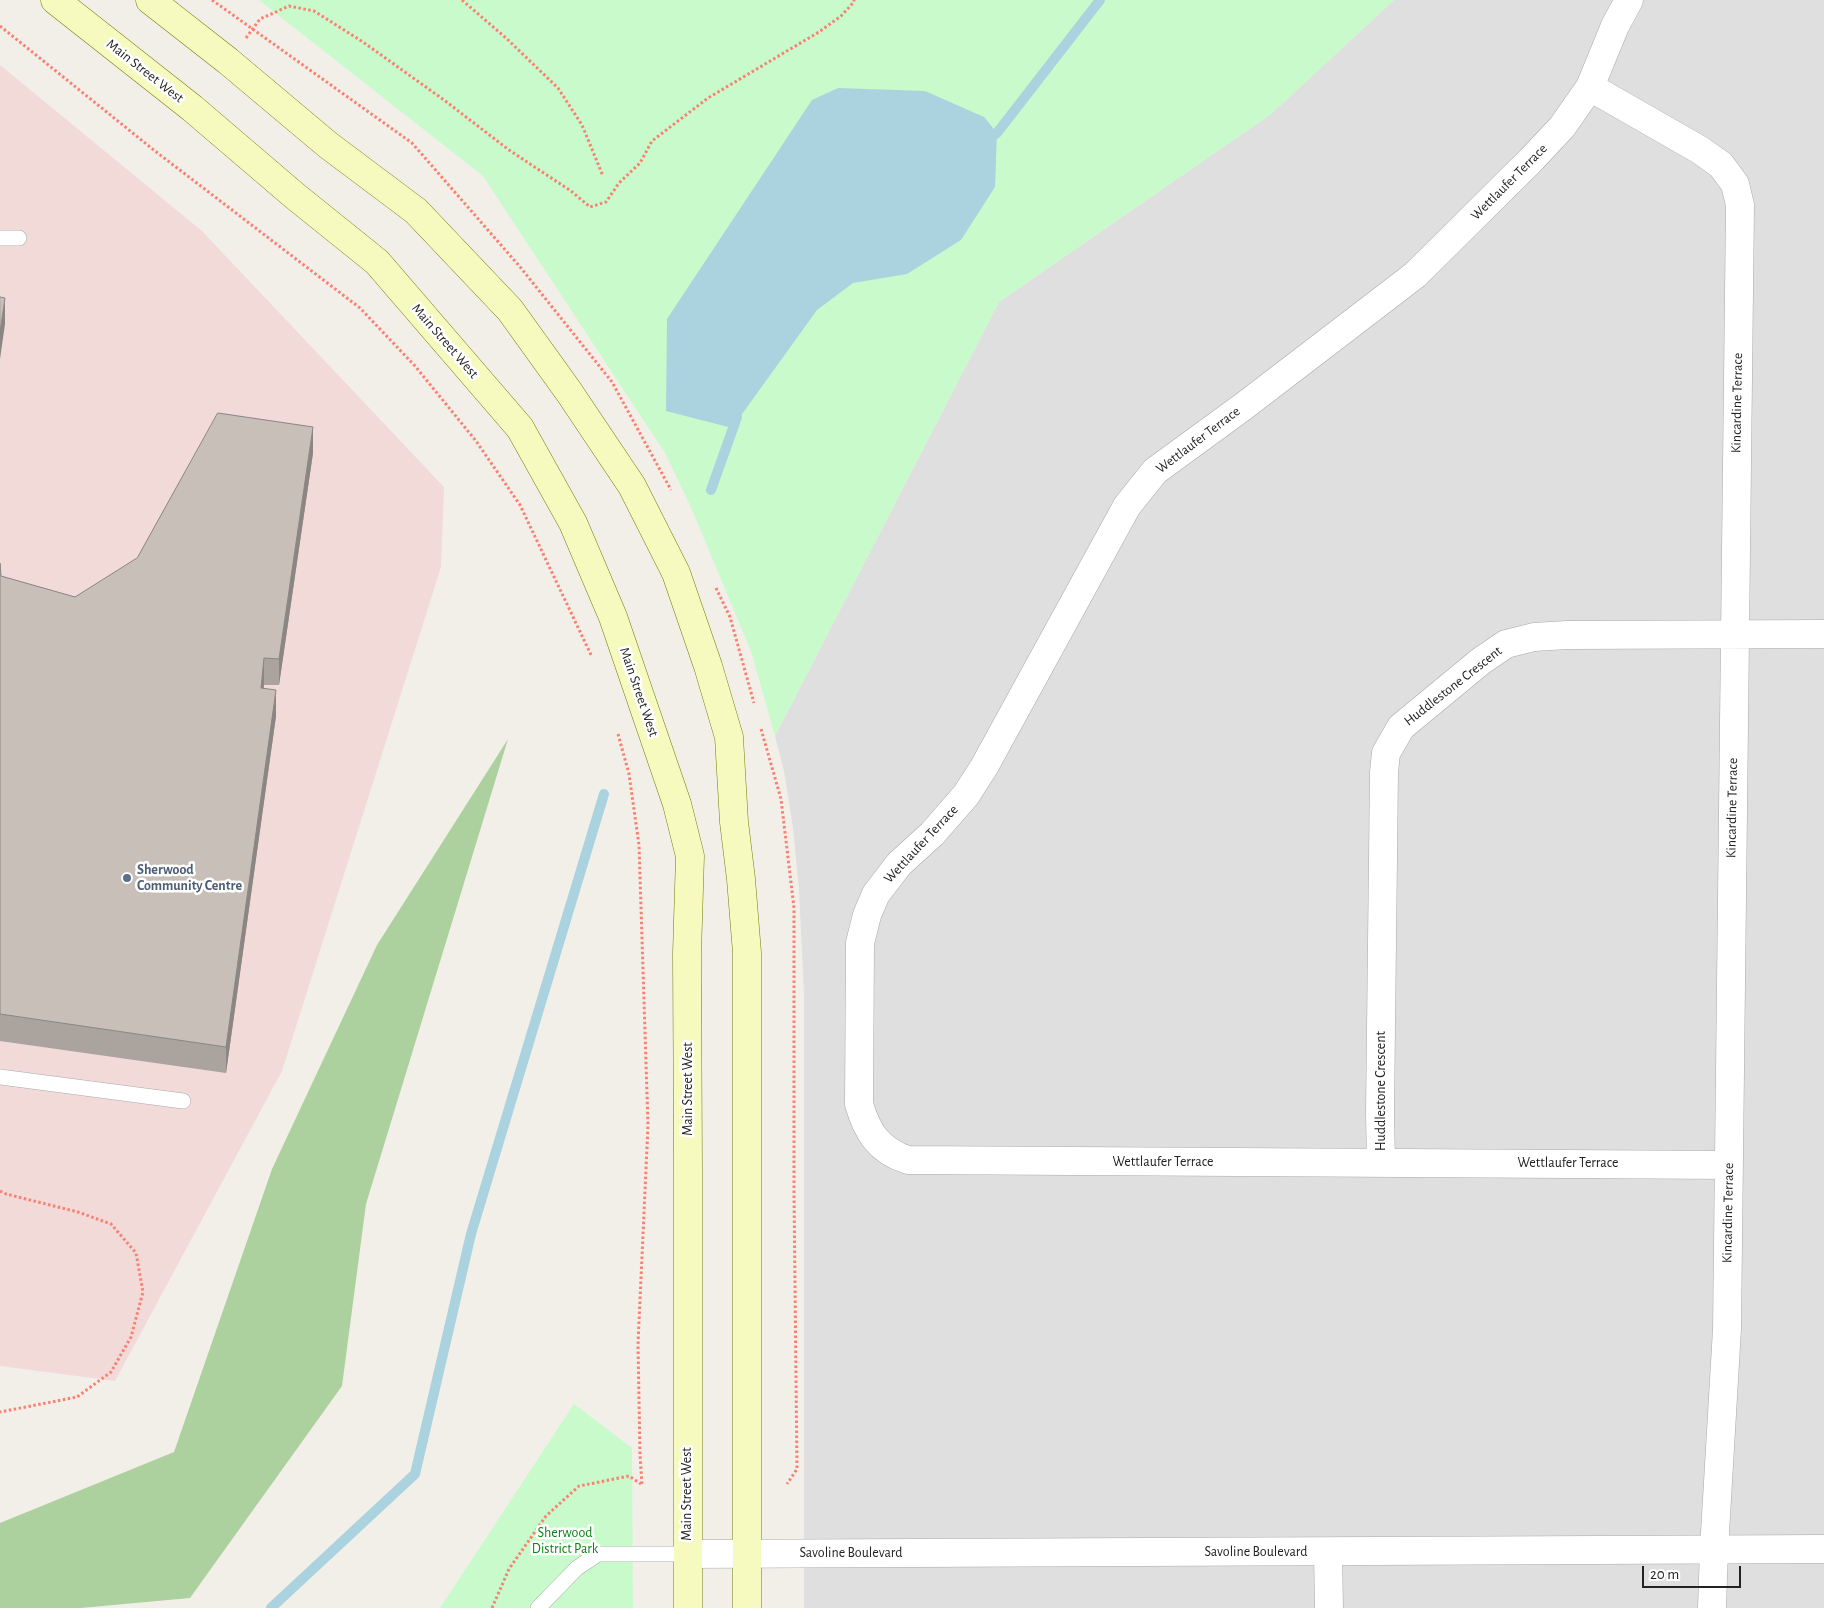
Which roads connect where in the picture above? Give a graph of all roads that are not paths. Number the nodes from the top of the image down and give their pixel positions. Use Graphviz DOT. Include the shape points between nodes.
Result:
graph roads {
  1 [pos="55,0"];
  2 [pos="150,0"];
  3 [pos="1629,0"];
  4 [pos="1590,87"];
  5 [pos="0,238"];
  6 [pos="19,238"];
  7 [pos="1734,634"];
  8 [pos="1824,634"];
  9 [pos="0,1078"];
  10 [pos="182,1101"];
  11 [pos="1381,1163"];
  12 [pos="1729,1165"];
  13 [pos="1824,1549"];
  14 [pos="1714,1550"];
  15 [pos="1328,1552"];
  16 [pos="688,1554"];
  17 [pos="747,1554"];
  18 [pos="538,1608"];
  19 [pos="688,1608"];
  20 [pos="747,1608"];
  21 [pos="1329,1608"];
  22 [pos="1712,1608"];
  1 -- 16 [label="main road, Main Street West" via="192,108 377,262 520,428 573,523 613,617 677,804 690,856 687,953"];
  2 -- 17 [label="main road" via="416,211 510,310 632,486 676,574 729,738 746,944"];
  3 -- 4 [label="street, Wettlaufer Terrace"];
  4 -- 7 [label="street, Kincardine Terrace" via="1722,164 1735,184 1740,205"];
  4 -- 11 [label="street, Wettlaufer Terrace" via="1562,127 1415,275 1155,471 1127,506 966,795 876,894 860,944 859,1104 864,1122 877,1142 894,1156 938,1162"];
  5 -- 6 [label="lane"];
  7 -- 8 [label="street, Huddlestone Crescent"];
  7 -- 11 [label="street, Huddlestone Crescent" via="1567,635 1534,637 1506,644 1401,726 1386,753 1384,772"];
  7 -- 12 [label="street, Kincardine Terrace"];
  9 -- 10 [label="lane"];
  11 -- 12 [label="street, Wettlaufer Terrace"];
  12 -- 14 [label="street, Kincardine Terrace" via="1727,1329"];
  13 -- 14 [label="street, Savoline Boulevard"];
  14 -- 15 [label="street, Savoline Boulevard"];
  14 -- 22 [label="street, Kincardine Terrace"];
  15 -- 17 [label="street, Savoline Boulevard"];
  15 -- 21 [label="street"];
  16 -- 17 [label="street, Savoline Boulevard"];
  16 -- 18 [label="lane" via="598,1554 577,1568"];
  16 -- 19 [label="main road, Main Street West"];
  17 -- 20 [label="main road"];
}
